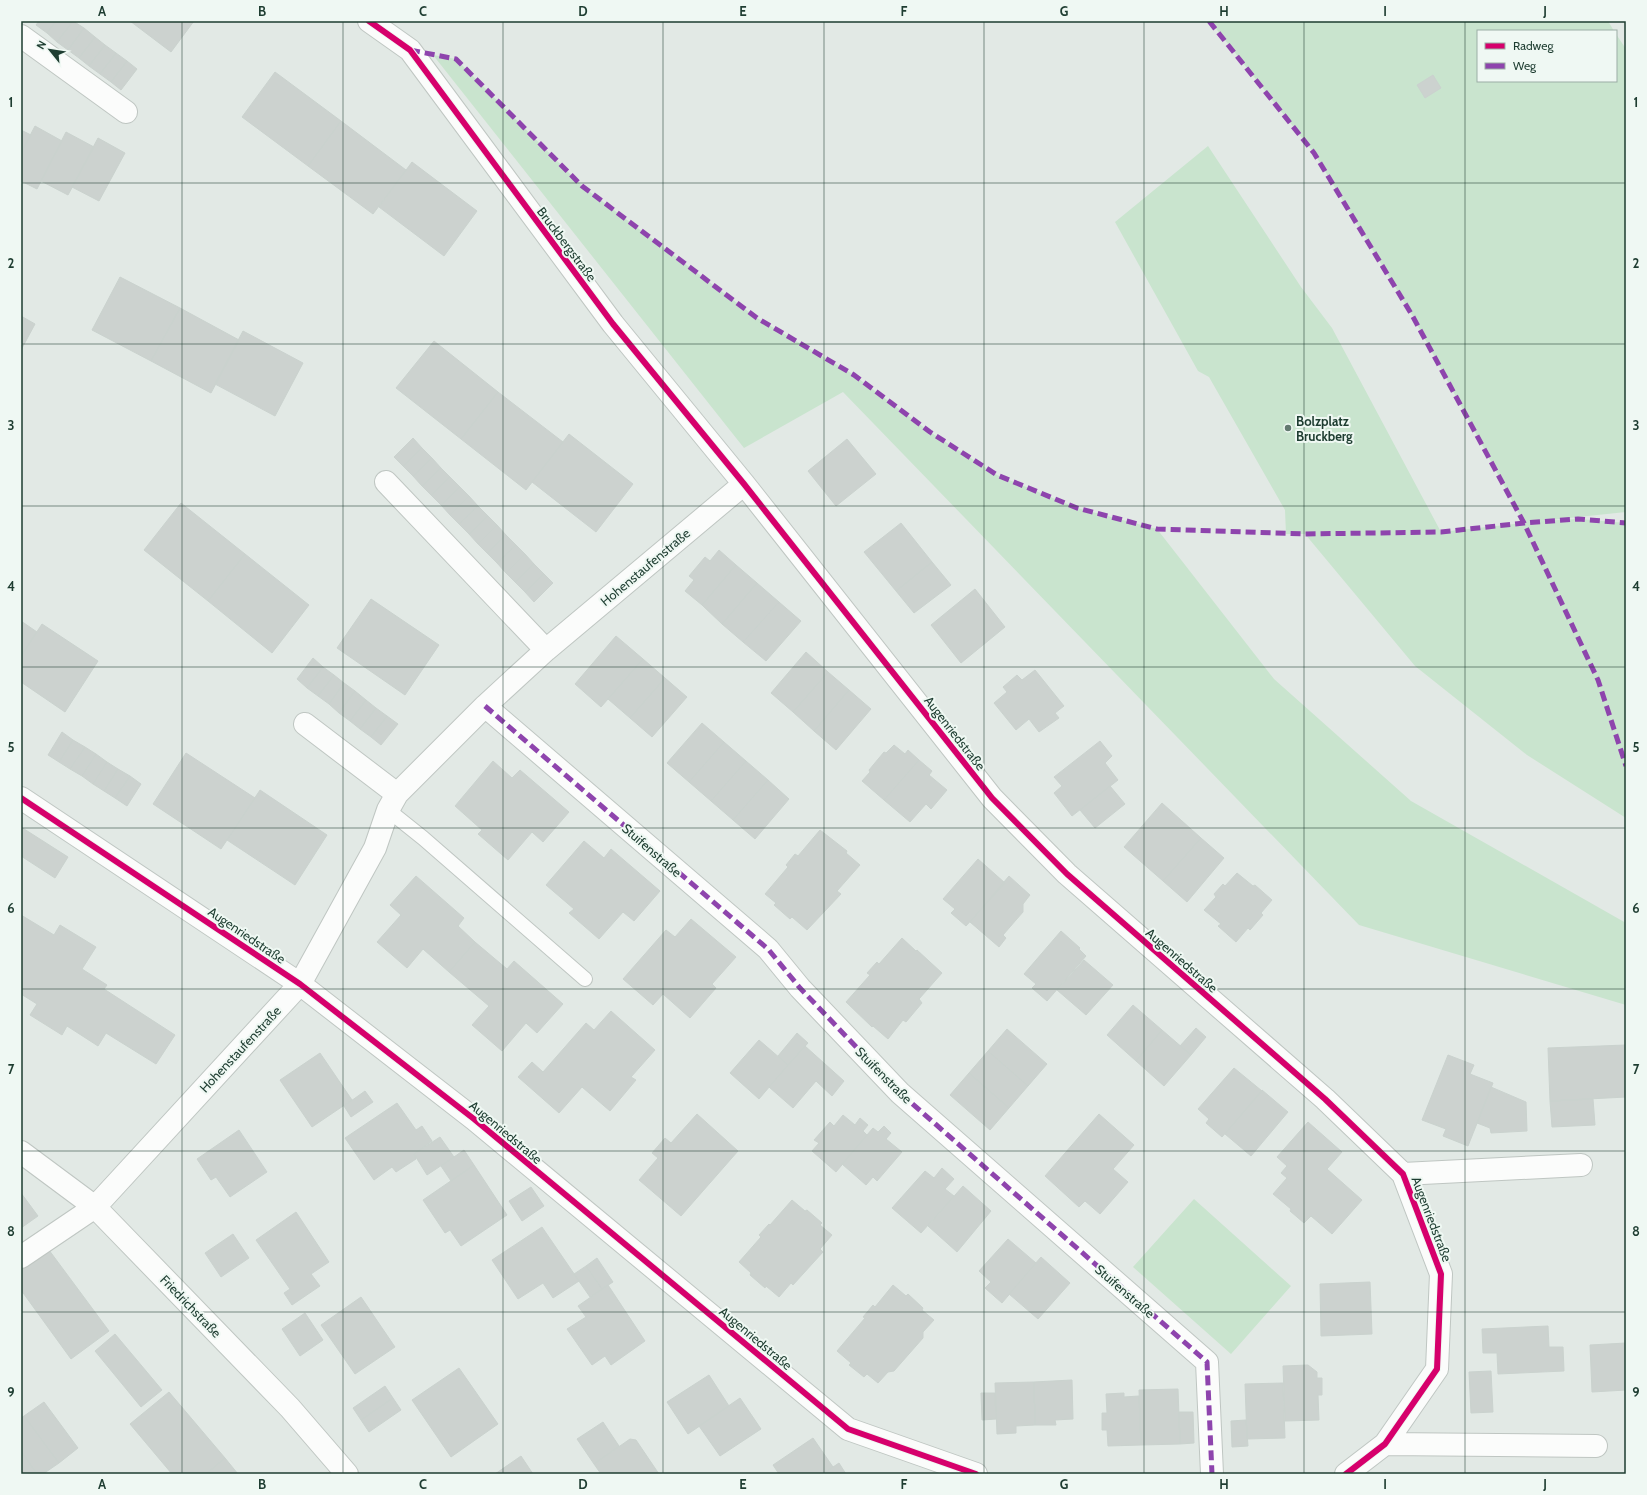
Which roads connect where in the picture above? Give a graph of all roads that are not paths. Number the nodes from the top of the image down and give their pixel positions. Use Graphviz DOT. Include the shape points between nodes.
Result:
graph roads {
  1 [pos="369,21"];
  2 [pos="21,36"];
  3 [pos="126,112"];
  4 [pos="386,482"];
  5 [pos="744,484"];
  6 [pos="546,650"];
  7 [pos="485,706"];
  8 [pos="305,724"];
  9 [pos="21,798"];
  10 [pos="393,802"];
  11 [pos="585,979"];
  12 [pos="300,984"];
  13 [pos="21,1152"];
  14 [pos="1581,1165"];
  15 [pos="1403,1174"];
  16 [pos="94,1207"];
  17 [pos="21,1256"];
  18 [pos="1386,1444"];
  19 [pos="1596,1446"];
  20 [pos="347,1474"];
  21 [pos="976,1474"];
  22 [pos="1212,1474"];
  23 [pos="1346,1474"];
  1 -- 5 [label="street, Bruckbergstraße" via="410,50 613,324"];
  2 -- 3 [label="street"];
  4 -- 6 [label="street"];
  5 -- 6 [label="street, Hohenstaufenstraße"];
  5 -- 15 [label="street, Augenriedstraße" via="992,798 1067,874 1325,1099"];
  6 -- 7 [label="street, Hohenstaufenstraße"];
  7 -- 10 [label="street, Hohenstaufenstraße"];
  7 -- 22 [label="street, Stuifenstraße" via="768,949 800,988 900,1093 1207,1362"];
  8 -- 10 [label="street"];
  9 -- 12 [label="street, Augenriedstraße"];
  10 -- 11 [label="lane" via="423,838"];
  10 -- 12 [label="street, Hohenstaufenstraße" via="375,848"];
  12 -- 16 [label="street, Hohenstaufenstraße"];
  12 -- 21 [label="street, Augenriedstraße" via="474,1119 848,1429"];
  13 -- 16 [label="street, Friedrichstraße"];
  14 -- 15 [label="street, Augenriedstraße"];
  15 -- 18 [label="street, Augenriedstraße" via="1442,1274 1437,1369"];
  16 -- 17 [label="street, Hohenstaufenstraße"];
  16 -- 20 [label="street, Friedrichstraße" via="290,1408"];
  18 -- 19 [label="street"];
  18 -- 23 [label="street, Augenriedstraße"];
}
